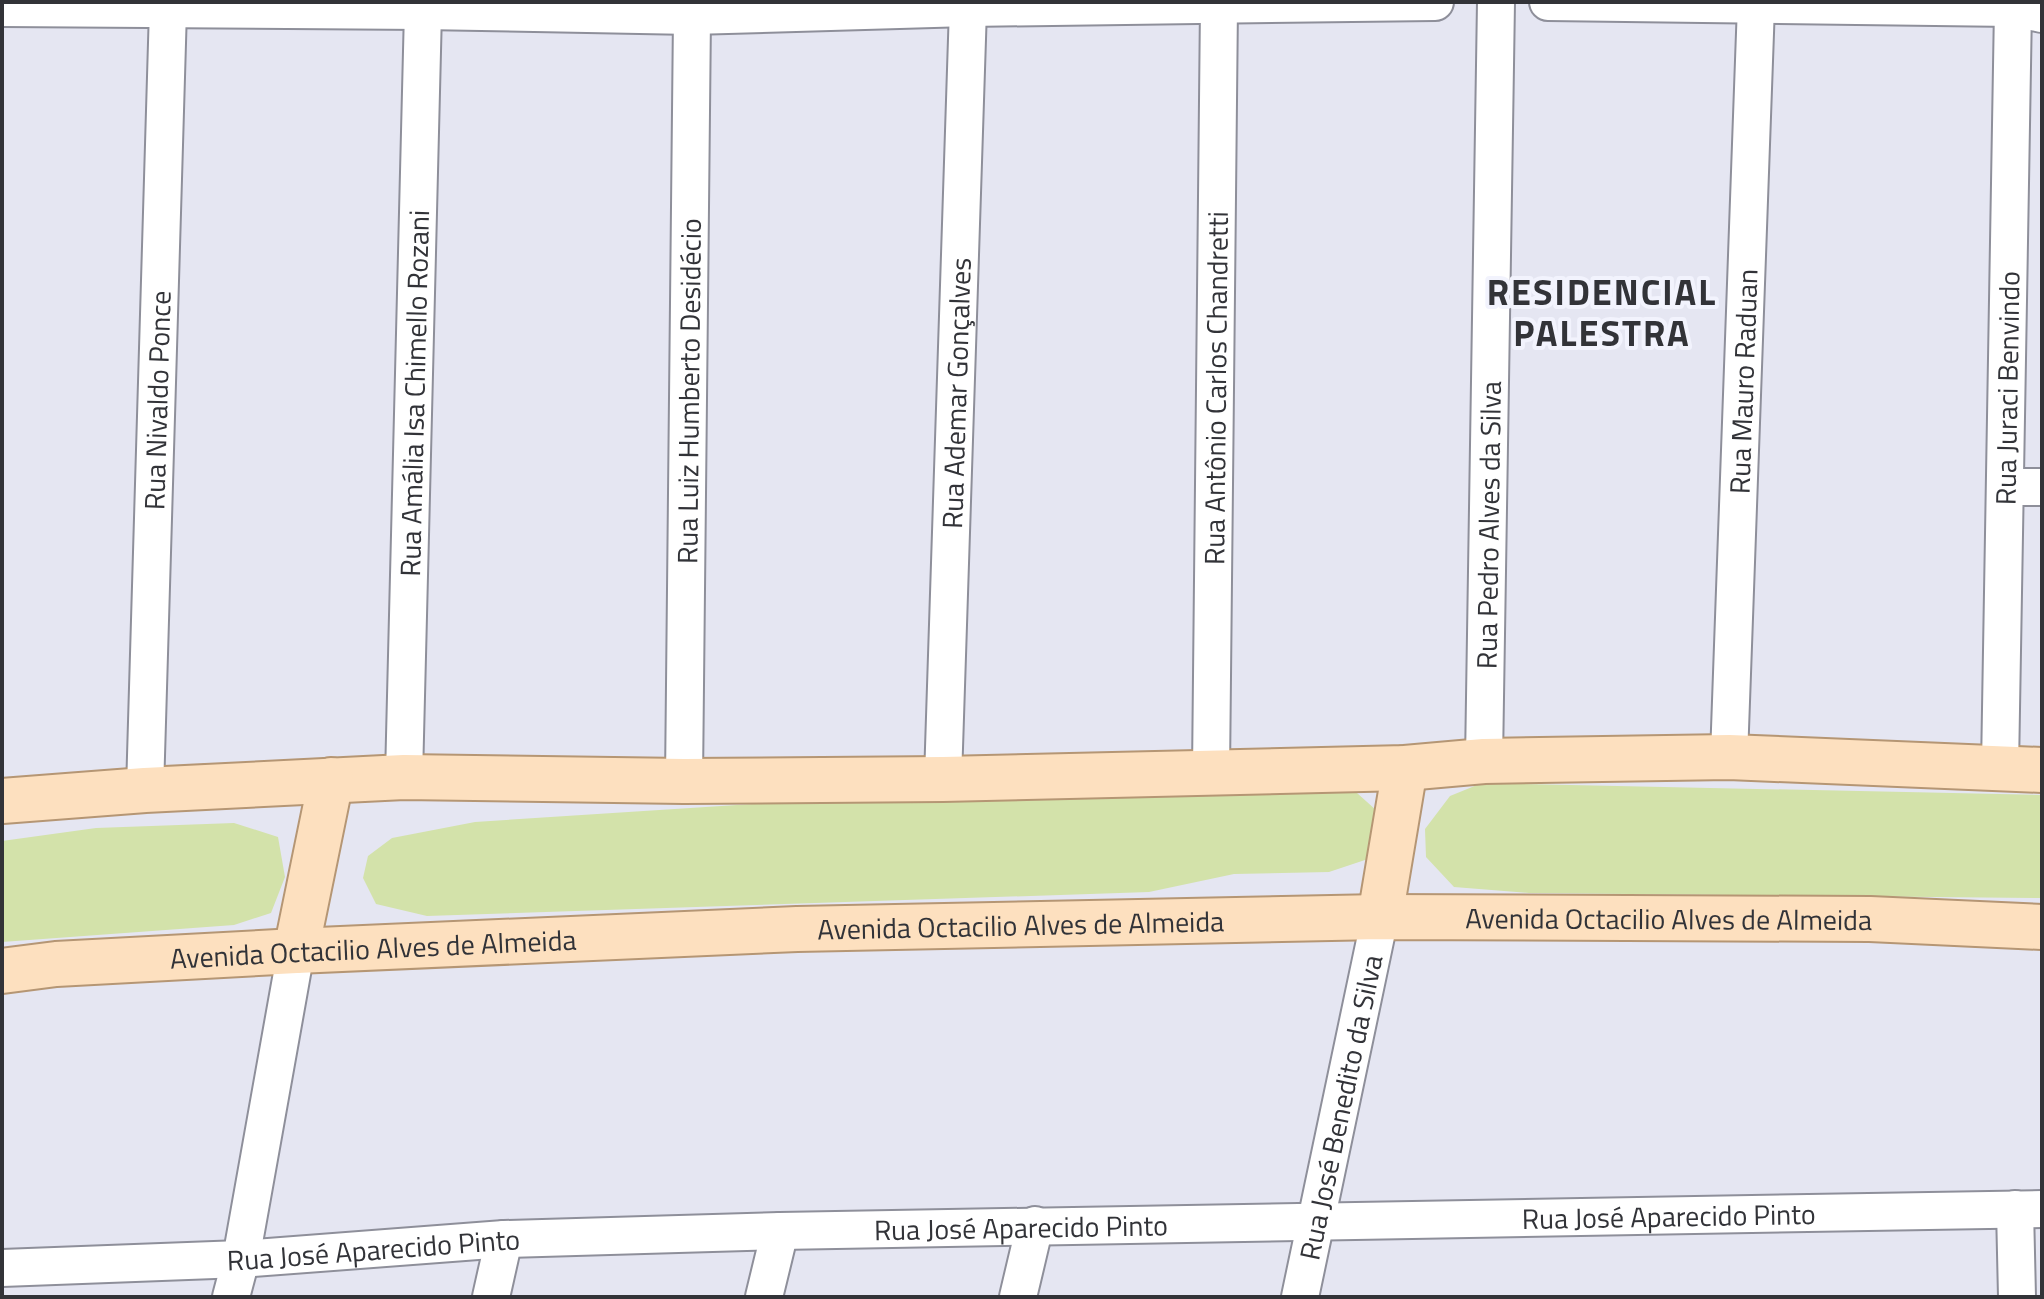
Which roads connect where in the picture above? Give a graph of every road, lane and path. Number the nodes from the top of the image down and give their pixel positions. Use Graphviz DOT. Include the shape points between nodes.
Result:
graph roads {
  1 [pos="1435,2"];
  2 [pos="1496,2"];
  3 [pos="1548,2"];
  4 [pos="1219,5"];
  5 [pos="1756,5"];
  6 [pos="2,8"];
  7 [pos="968,8"];
  8 [pos="168,9"];
  9 [pos="690,9"];
  10 [pos="423,11"];
  11 [pos="2028,11"];
  12 [pos="2006,487"];
  13 [pos="2042,487"];
  14 [pos="1729,757"];
  15 [pos="1484,761"];
  16 [pos="1405,768"];
  17 [pos="2021,769"];
  18 [pos="1211,772"];
  19 [pos="404,777"];
  20 [pos="943,779"];
  21 [pos="331,780"];
  22 [pos="684,781"];
  23 [pos="145,790"];
  24 [pos="2,801"];
  25 [pos="1380,917"];
  26 [pos="2042,927"];
  27 [pos="296,951"];
  28 [pos="2,971"];
  29 [pos="2029,1209"];
  30 [pos="1318,1221"];
  31 [pos="1035,1225"];
  32 [pos="780,1231"];
  33 [pos="504,1239"];
  34 [pos="241,1259"];
  35 [pos="2,1268"];
  36 [pos="231,1297"];
  37 [pos="491,1297"];
  38 [pos="764,1297"];
  39 [pos="1018,1297"];
  40 [pos="1300,1297"];
  41 [pos="2017,1297"];
  1 -- 4 [label="street"];
  2 -- 15 [label="street, Rua Pedro Alves da Silva"];
  3 -- 5 [label="street"];
  4 -- 7 [label="street"];
  4 -- 18 [label="street, Rua Antônio Carlos Chandretti"];
  5 -- 11 [label="street"];
  5 -- 14 [label="street, Rua Mauro Raduan"];
  6 -- 8 [label="street"];
  7 -- 9 [label="street"];
  7 -- 20 [label="street, Rua Ademar Gonçalves"];
  8 -- 10 [label="street"];
  8 -- 23 [label="street, Rua Nivaldo Ponce"];
  9 -- 10 [label="street"];
  9 -- 22 [label="street, Rua Luiz Humberto Desidécio"];
  10 -- 19 [label="street, Rua Amália Isa Chimello Rozani"];
  11 -- 12 [label="street, Rua Juraci Benvindo"];
  12 -- 13 [label="street"];
  12 -- 17 [label="street, Rua Juraci Benvindo"];
  14 -- 15 [label="main road"];
  14 -- 17 [label="main road"];
  15 -- 16 [label="main road"];
  16 -- 18 [label="main road"];
  16 -- 25 [label="main road"];
  18 -- 20 [label="main road"];
  19 -- 21 [label="main road"];
  19 -- 22 [label="main road"];
  20 -- 22 [label="main road"];
  21 -- 23 [label="main road"];
  21 -- 27 [label="main road"];
  23 -- 24 [label="main road"];
  25 -- 26 [label="main road, Avenida Octacilio Alves de Almeida" via="1870,919"];
  25 -- 27 [label="main road, Avenida Octacilio Alves de Almeida" via="797,929"];
  25 -- 30 [label="street, Rua José Benedito da Silva"];
  27 -- 28 [label="main road, Avenida Octacilio Alves de Almeida"];
  27 -- 34 [label="street"];
  29 -- 30 [label="street, Rua José Aparecido Pinto"];
  29 -- 41 [label="street"];
  30 -- 31 [label="street, Rua José Aparecido Pinto"];
  30 -- 40 [label="street, Rua José Benedito da Silva"];
  31 -- 32 [label="street, Rua José Aparecido Pinto"];
  31 -- 39 [label="street"];
  32 -- 33 [label="street, Rua José Aparecido Pinto"];
  32 -- 38 [label="street"];
  33 -- 34 [label="street, Rua José Aparecido Pinto"];
  33 -- 37 [label="street"];
  34 -- 35 [label="street, Rua José Aparecido Pinto"];
  34 -- 36 [label="street"];
}
